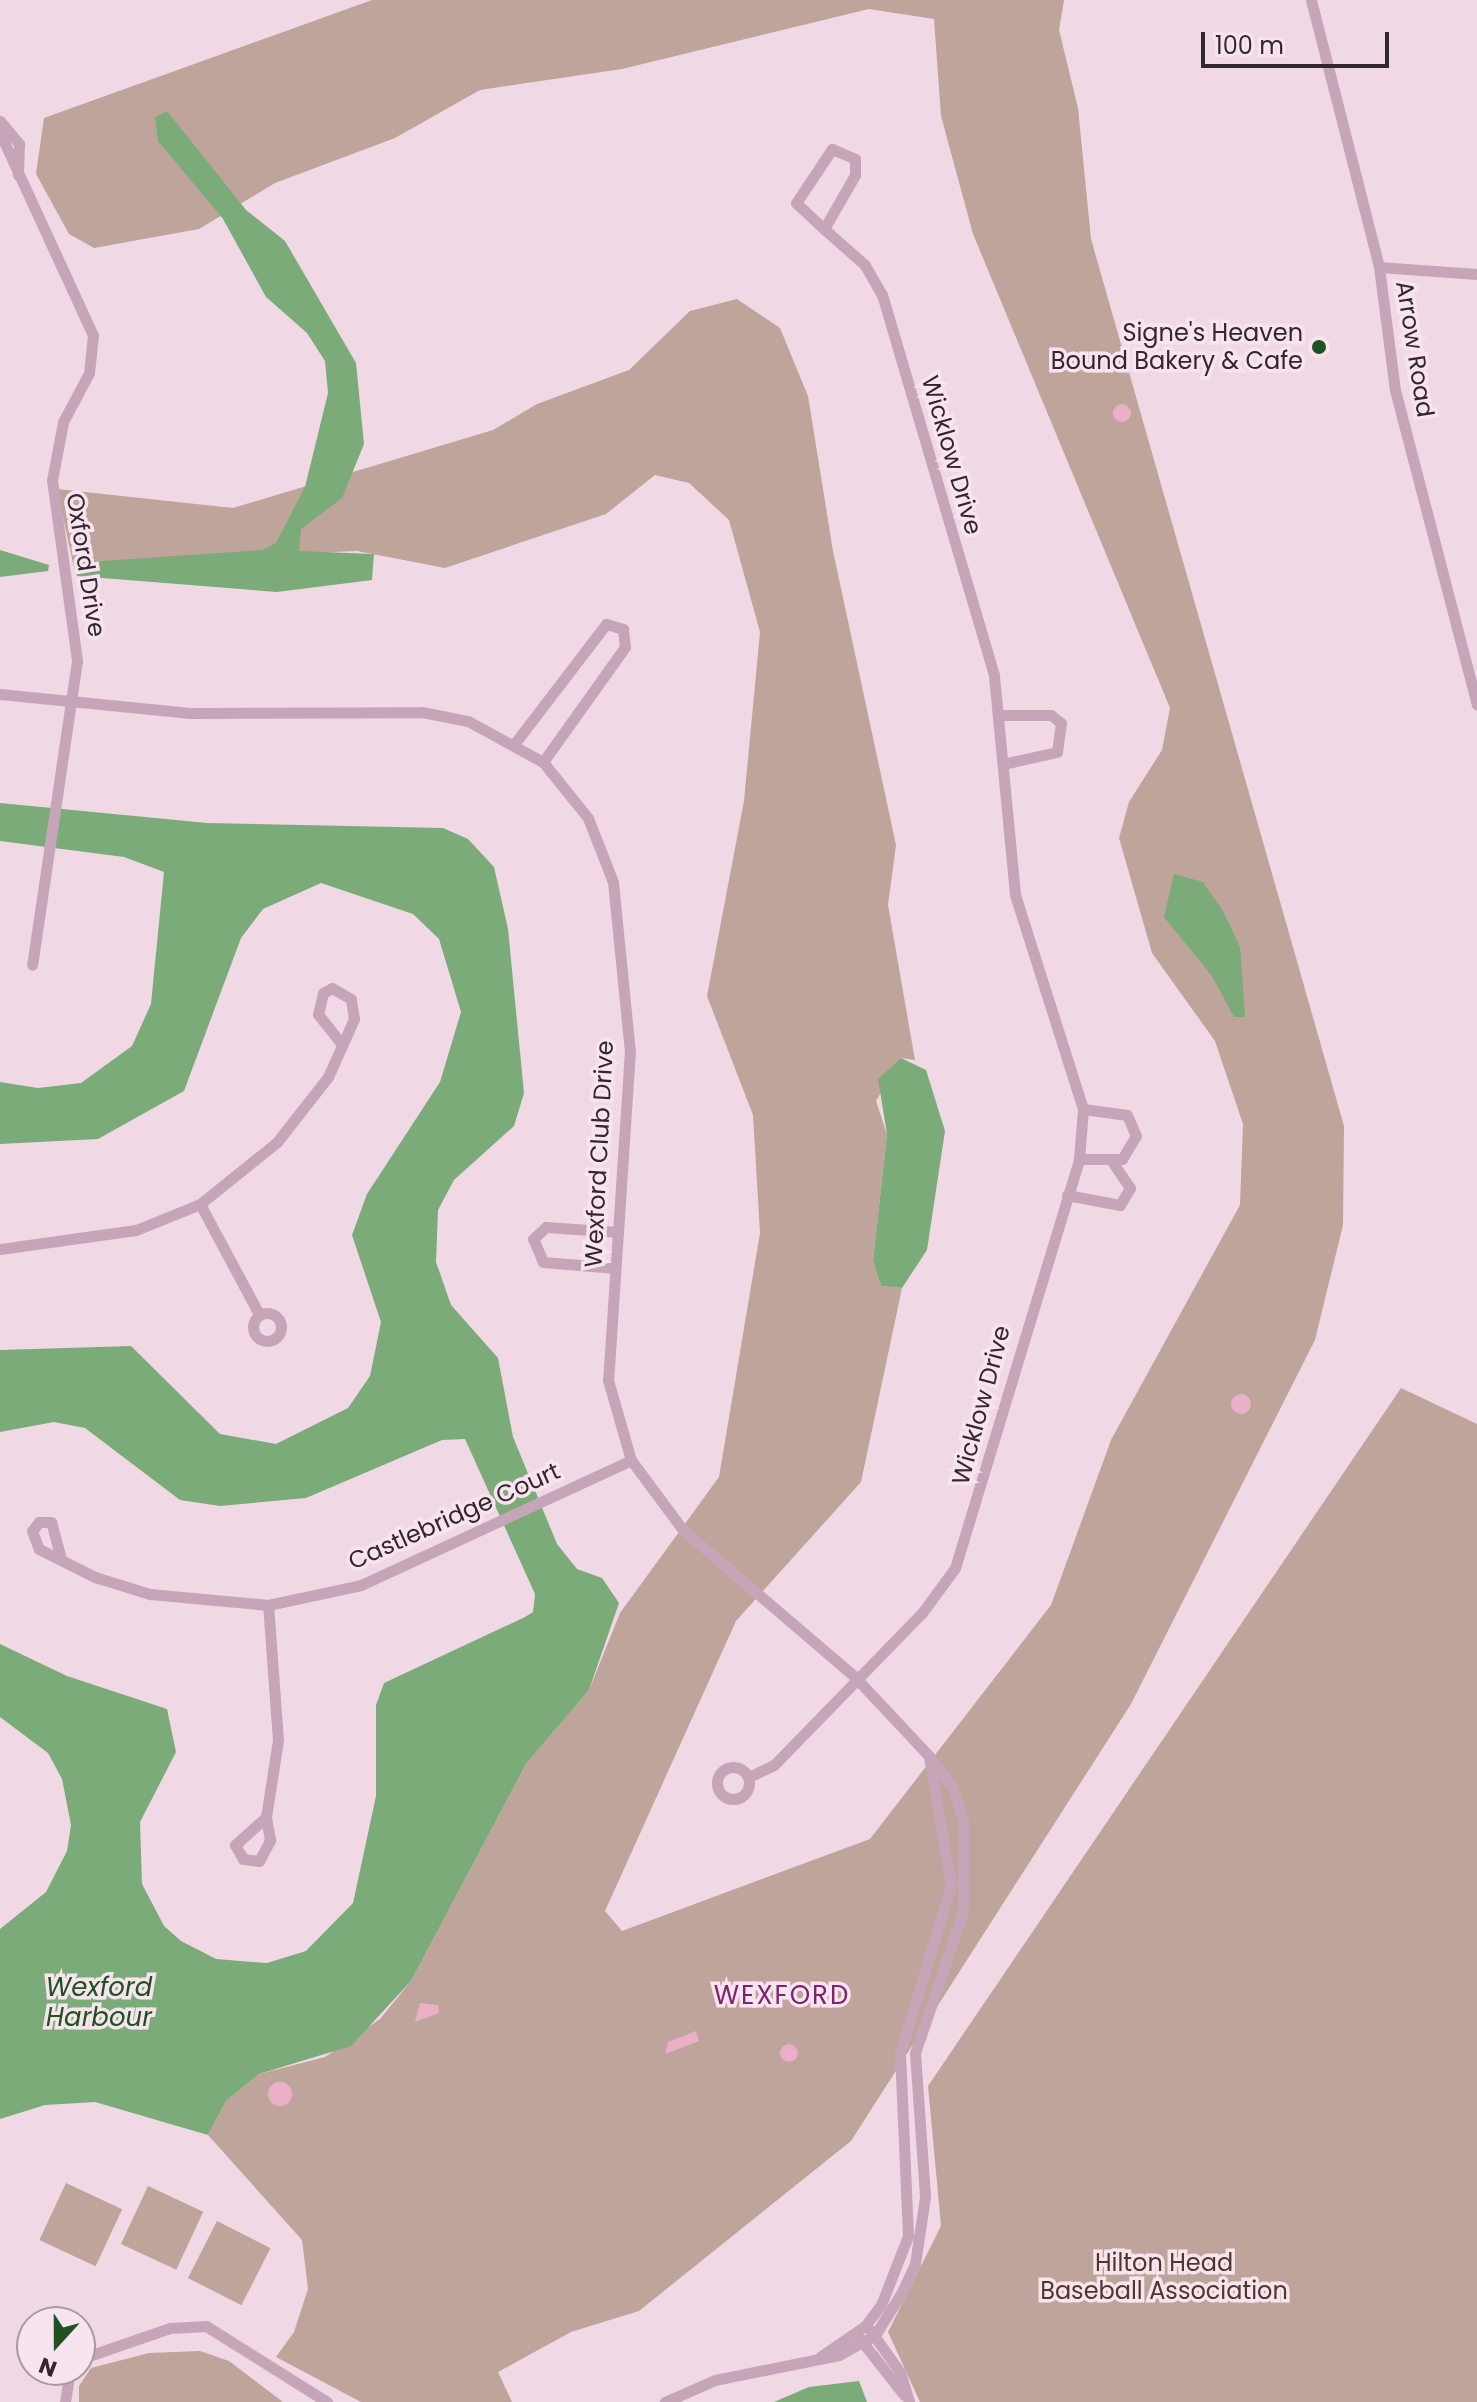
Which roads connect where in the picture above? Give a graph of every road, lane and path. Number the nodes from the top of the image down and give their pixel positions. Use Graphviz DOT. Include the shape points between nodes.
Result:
graph roads {
  1 [pos="1311,0"];
  2 [pos="0,121"];
  3 [pos="0,133"];
  4 [pos="18,175"];
  5 [pos="824,229"];
  6 [pos="1379,267"];
  7 [pos="1477,274"];
  8 [pos="0,694"];
  9 [pos="71,699"];
  10 [pos="1477,705"];
  11 [pos="999,715"];
  12 [pos="515,743"];
  13 [pos="543,762"];
  14 [pos="1003,764"];
  15 [pos="32,965"];
  16 [pos="341,1043"];
  17 [pos="1083,1109"];
  18 [pos="1079,1159"];
  19 [pos="1112,1161"];
  20 [pos="1067,1195"];
  21 [pos="200,1204"];
  22 [pos="618,1232"];
  23 [pos="0,1249"];
  24 [pos="615,1268"];
  25 [pos="259,1314"];
  26 [pos="631,1460"];
  27 [pos="60,1555"];
  28 [pos="268,1605"];
  29 [pos="855,1677"];
  30 [pos="929,1756"];
  31 [pos="749,1777"];
  32 [pos="266,1817"];
  33 [pos="915,2086"];
  34 [pos="901,2087"];
  35 [pos="864,2334"];
  36 [pos="96,2353"];
  37 [pos="327,2402"];
  38 [pos="665,2402"];
  39 [pos="909,2402"];
  1 -- 6 [label="street, Arrow Road"];
  2 -- 4 [label="street, Oxford Drive" via="19,144"];
  3 -- 4 [label="street, Oxford Drive"];
  4 -- 9 [label="street, Oxford Drive" via="81,296 93,335 89,373 63,422 52,480 76,621"];
  5 -- 5 [label="street, Wicklow Drive" via="855,175 855,159 832,149 810,172 796,203"];
  5 -- 11 [label="street, Wicklow Drive" via="865,265 882,295 994,675"];
  6 -- 7 [label="street"];
  6 -- 10 [label="street, Arrow Road" via="1395,390"];
  8 -- 9 [label="street, Wexford Club Drive"];
  9 -- 12 [label="street, Wexford Club Drive" via="190,713 422,712 468,721"];
  9 -- 15 [label="street, Oxford Drive"];
  11 -- 14 [label="street, Wicklow Drive"];
  11 -- 14 [label="street" via="1051,715 1061,723 1057,752"];
  12 -- 13 [label="street, Wexford Club Drive"];
  12 -- 13 [label="street" via="606,624 623,629 625,647"];
  13 -- 22 [label="street, Wexford Club Drive" via="588,818 613,882 630,1051"];
  14 -- 17 [label="street, Wicklow Drive" via="1015,894"];
  16 -- 16 [label="street" via="353,1008 343,989 332,988 323,993 318,1014"];
  16 -- 21 [label="street" via="328,1077 277,1142"];
  17 -- 18 [label="street, Wicklow Drive"];
  17 -- 19 [label="street" via="1127,1115 1136,1126 1132,1149"];
  18 -- 19 [label="street"];
  18 -- 20 [label="street, Wicklow Drive"];
  19 -- 20 [label="street" via="1130,1188 1120,1205"];
  20 -- 29 [label="street, Wicklow Drive" via="955,1568 922,1613"];
  21 -- 23 [label="street" via="136,1230"];
  21 -- 25 [label="street"];
  22 -- 24 [label="street, Wexford Club Drive"];
  22 -- 24 [label="street" via="546,1227 533,1239 543,1262"];
  24 -- 26 [label="street, Wexford Club Drive" via="608,1380"];
  26 -- 28 [label="street, Castlebridge Court" via="361,1585"];
  26 -- 29 [label="street, Wexford Club Drive" via="683,1530"];
  27 -- 28 [label="street, Castlebridge Court" via="95,1577 150,1594"];
  28 -- 32 [label="street" via="278,1740"];
  29 -- 30 [label="street, Wexford Club Drive"];
  29 -- 31 [label="street, Wicklow Drive" via="774,1765"];
  30 -- 33 [label="street, Wexford Club Drive" via="953,1788 963,1820 965,1889 958,1933 919,2032"];
  30 -- 34 [label="street, Wexford Club Drive" via="951,1885 941,1937 905,2028"];
  33 -- 34 [label="street"];
  33 -- 35 [label="street, Wexford Club Drive" via="922,2232 915,2264"];
  34 -- 35 [label="street, Wexford Club Drive" via="908,2236 893,2281"];
  35 -- 38 [label="street, Wexford Club Drive" via="819,2358 715,2380"];
  35 -- 39 [label="street"];
  36 -- 37 [label="street" via="170,2328 206,2326"];
}
